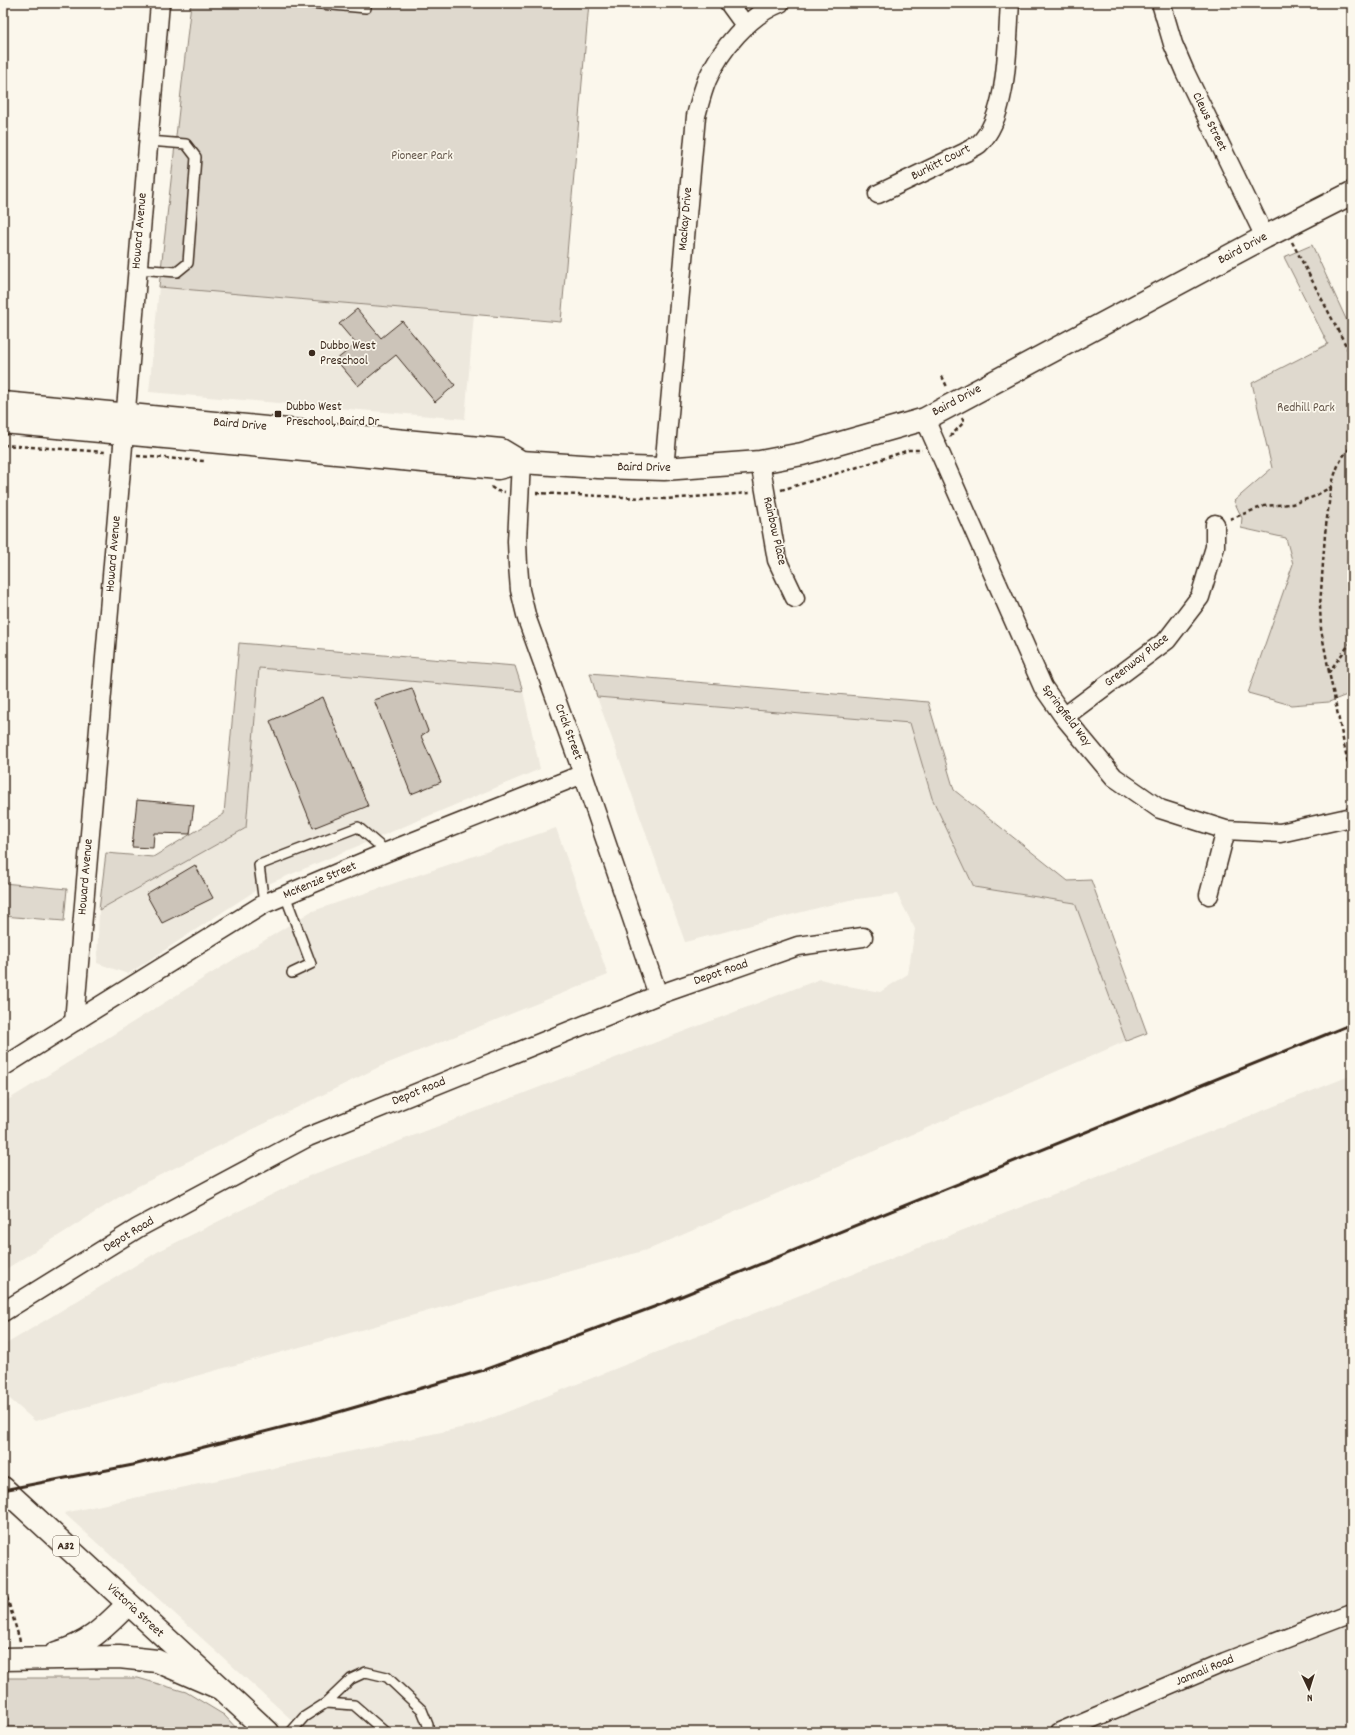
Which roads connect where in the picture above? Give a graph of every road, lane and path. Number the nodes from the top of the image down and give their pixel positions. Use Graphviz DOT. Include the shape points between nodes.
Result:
graph roads {
  1 [pos="160,3"];
  2 [pos="310,3"];
  3 [pos="366,3"];
  4 [pos="729,3"];
  5 [pos="780,3"];
  6 [pos="1010,3"];
  7 [pos="1161,3"];
  8 [pos="745,25"];
  9 [pos="149,141"];
  10 [pos="1352,193"];
  11 [pos="878,194"];
  12 [pos="1274,232"];
  13 [pos="137,270"];
  14 [pos="1352,357"];
  15 [pos="3,403"];
  16 [pos="925,419"];
  17 [pos="3,422"];
  18 [pos="126,423"];
  19 [pos="1352,447"];
  20 [pos="521,462"];
  21 [pos="760,462"];
  22 [pos="664,469"];
  23 [pos="1332,487"];
  24 [pos="1215,524"];
  25 [pos="795,598"];
  26 [pos="1352,642"];
  27 [pos="1329,672"];
  28 [pos="1064,717"];
  29 [pos="583,774"];
  30 [pos="1352,783"];
  31 [pos="1352,816"];
  32 [pos="1226,830"];
  33 [pos="388,852"];
  34 [pos="1209,894"];
  35 [pos="285,895"];
  36 [pos="264,904"];
  37 [pos="863,937"];
  38 [pos="292,973"];
  39 [pos="658,995"];
  40 [pos="74,1022"];
  41 [pos="3,1067"];
  42 [pos="3,1312"];
  43 [pos="3,1488"];
  44 [pos="3,1584"];
  45 [pos="128,1604"];
  46 [pos="1352,1613"];
  47 [pos="24,1657"];
  48 [pos="3,1659"];
  49 [pos="220,1688"];
  50 [pos="326,1703"];
  51 [pos="268,1732"];
  52 [pos="291,1732"];
  53 [pos="385,1732"];
  54 [pos="427,1732"];
  55 [pos="1060,1732"];
  1 -- 9 [label="street, Howard Avenue"];
  2 -- 3 [label="lane" via="366,8"];
  4 -- 8 [label="street"];
  5 -- 8 [label="street, Mackay Drive" via="769,7"];
  6 -- 11 [label="street, Burkitt Court" via="1003,90 1000,109 992,127 979,144 966,152"];
  7 -- 12 [label="street, Clews Street" via="1184,72"];
  8 -- 22 [label="street, Mackay Drive" via="724,51 707,80 696,116"];
  9 -- 13 [label="street, Howard Avenue"];
  9 -- 13 [label="lane" via="186,144 196,157 188,263 177,272"];
  10 -- 12 [label="main road, Baird Drive"];
  12 -- 14 [label="path"];
  12 -- 16 [label="main road, Baird Drive"];
  13 -- 18 [label="street, Howard Avenue"];
  15 -- 18 [label="main road, Baird Drive"];
  16 -- 21 [label="main road, Baird Drive" via="802,454"];
  16 -- 28 [label="street, Springfield Way" via="1043,687"];
  17 -- 18 [label="main road, Baird Drive"];
  18 -- 20 [label="main road, Baird Drive" via="498,468"];
  18 -- 40 [label="street, Howard Avenue"];
  19 -- 23 [label="path" via="1338,464"];
  20 -- 22 [label="main road, Baird Drive"];
  20 -- 29 [label="street, Crick Street" via="517,540 520,590 527,619"];
  21 -- 22 [label="main road, Baird Drive"];
  21 -- 25 [label="street, Rainbow Place" via="777,560"];
  23 -- 24 [label="path" via="1292,504 1264,506"];
  23 -- 27 [label="path" via="1325,534 1320,606 1321,630"];
  24 -- 28 [label="street, Greenway Place" via="1215,546 1200,598 1167,640"];
  26 -- 27 [label="path"];
  27 -- 30 [label="path"];
  28 -- 32 [label="street, Springfield Way" via="1114,777 1160,809"];
  29 -- 33 [label="street, McKenzie Street"];
  29 -- 39 [label="street, Crick Street"];
  31 -- 32 [label="street, Springfield Way" via="1280,833"];
  32 -- 34 [label="street"];
  33 -- 35 [label="street, McKenzie Street"];
  33 -- 36 [label="lane" via="358,827 259,866"];
  35 -- 36 [label="street, McKenzie Street"];
  35 -- 38 [label="lane" via="311,964"];
  36 -- 40 [label="street, McKenzie Street"];
  37 -- 39 [label="street, Depot Road" via="798,946"];
  39 -- 42 [label="street, Depot Road" via="308,1137 138,1228"];
  40 -- 41 [label="street"];
  43 -- 45 [label="main road, Victoria Street / A32"];
  44 -- 47 [label="path"];
  45 -- 47 [label="main road" via="91,1639 74,1648"];
  45 -- 49 [label="main road, Victoria Street / A32"];
  46 -- 55 [label="street, Jannali Road" via="1225,1662"];
  47 -- 48 [label="main road"];
  48 -- 49 [label="main road" via="119,1657 157,1661"];
  49 -- 51 [label="main road, Victoria Street / A32"];
  50 -- 52 [label="lane" via="304,1717"];
  50 -- 53 [label="lane" via="354,1704"];
  50 -- 54 [label="lane" via="350,1679 366,1672 387,1677 422,1710 428,1725"];
}
